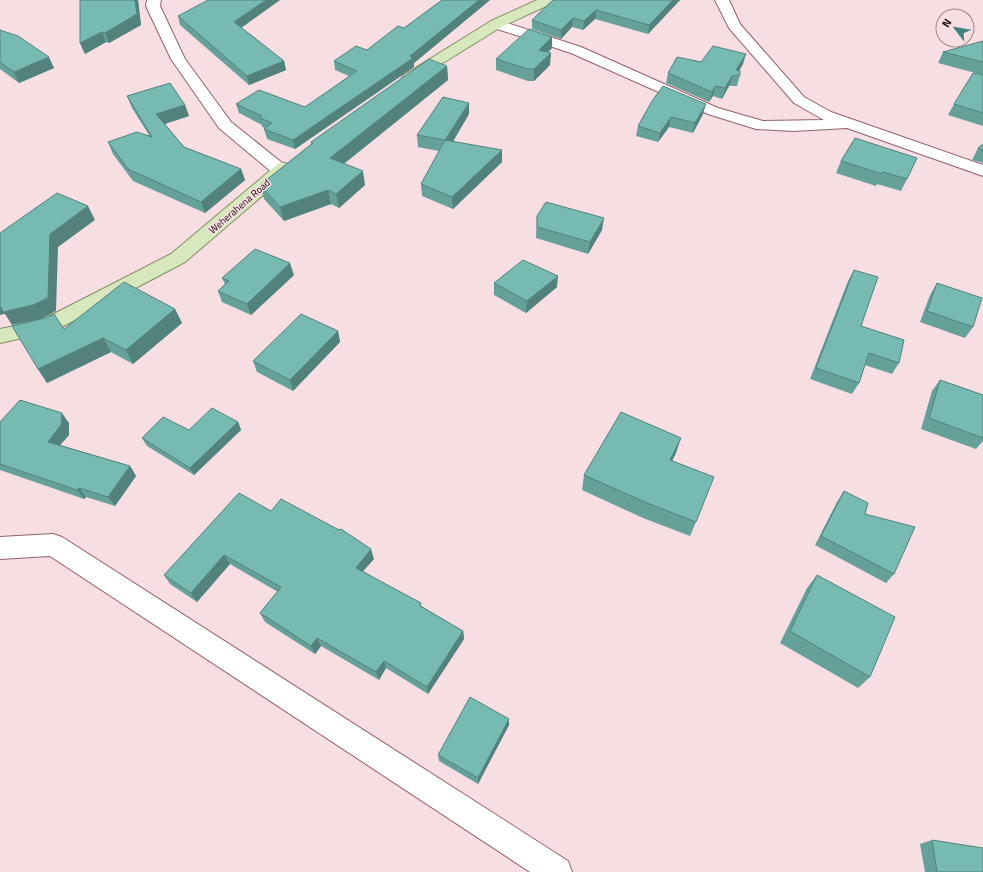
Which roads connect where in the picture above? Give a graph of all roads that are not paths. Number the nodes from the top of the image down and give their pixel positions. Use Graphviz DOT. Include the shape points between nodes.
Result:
graph roads {
  1 [pos="154,0"];
  2 [pos="548,0"];
  3 [pos="722,0"];
  4 [pos="496,24"];
  5 [pos="394,89"];
  6 [pos="847,123"];
  7 [pos="299,157"];
  8 [pos="280,170"];
  9 [pos="983,171"];
  10 [pos="0,336"];
  11 [pos="0,548"];
  12 [pos="557,872"];
  1 -- 8 [label="street" via="153,6 178,59 225,125"];
  2 -- 4 [label="main road"];
  3 -- 6 [label="street" via="734,25 799,100"];
  4 -- 5 [label="main road"];
  4 -- 6 [label="street" via="576,50 713,111 762,126"];
  6 -- 9 [label="street"];
  7 -- 8 [label="main road, Weherahena Road"];
  8 -- 10 [label="main road, Weherahena Road" via="178,258 48,326"];
  11 -- 12 [label="street" via="53,545"];
}
